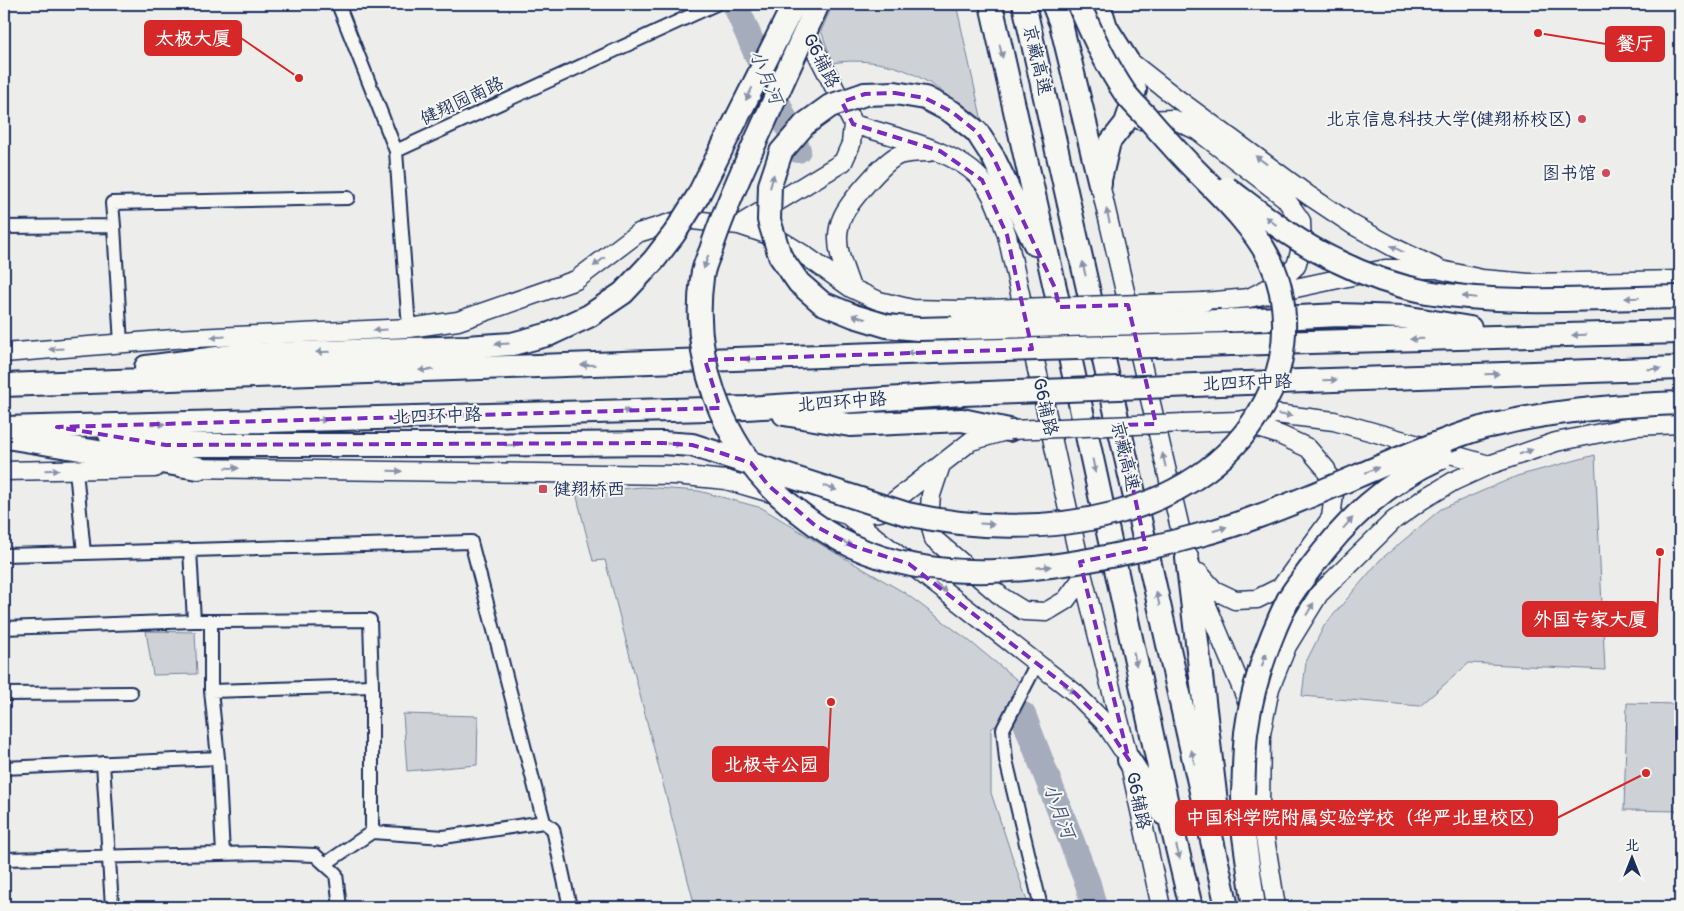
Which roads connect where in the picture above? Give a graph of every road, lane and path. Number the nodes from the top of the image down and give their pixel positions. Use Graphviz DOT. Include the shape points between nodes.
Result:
graph roads {
  1 [pos="338,4"];
  2 [pos="793,4"];
  3 [pos="818,4"];
  4 [pos="991,4"];
  5 [pos="1024,4"];
  6 [pos="1053,4"];
  7 [pos="1079,4"];
  8 [pos="1100,4"];
  9 [pos="710,6"];
  10 [pos="1128,60"];
  11 [pos="1125,123"];
  12 [pos="853,124"];
  13 [pos="396,151"];
  14 [pos="940,151"];
  15 [pos="1177,151"];
  16 [pos="1100,184"];
  17 [pos="348,198"];
  18 [pos="739,225"];
  19 [pos="114,226"];
  20 [pos="4,227"];
  21 [pos="1441,270"];
  22 [pos="1680,280"];
  23 [pos="851,288"];
  24 [pos="1055,288"];
  25 [pos="1680,297"];
  26 [pos="1249,298"];
  27 [pos="409,328"];
  28 [pos="1680,332"];
  29 [pos="1525,337"];
  30 [pos="121,344"];
  31 [pos="4,353"];
  32 [pos="1680,368"];
  33 [pos="5,385"];
  34 [pos="1680,403"];
  35 [pos="1628,405"];
  36 [pos="746,408"];
  37 [pos="1237,421"];
  38 [pos="1680,424"];
  39 [pos="57,427"];
  40 [pos="4,428"];
  41 [pos="1009,430"];
  42 [pos="4,437"];
  43 [pos="941,465"];
  44 [pos="1489,465"];
  45 [pos="198,468"];
  46 [pos="76,470"];
  47 [pos="4,471"];
  48 [pos="848,515"];
  49 [pos="190,550"];
  50 [pos="84,553"];
  51 [pos="4,555"];
  52 [pos="1188,558"];
  53 [pos="1083,577"];
  54 [pos="194,621"];
  55 [pos="211,621"];
  56 [pos="4,628"];
  57 [pos="1037,663"];
  58 [pos="372,686"];
  59 [pos="211,691"];
  60 [pos="131,693"];
  61 [pos="4,694"];
  62 [pos="1261,734"];
  63 [pos="218,758"];
  64 [pos="1129,760"];
  65 [pos="103,763"];
  66 [pos="4,768"];
  67 [pos="544,822"];
  68 [pos="1172,827"];
  69 [pos="372,832"];
  70 [pos="223,854"];
  71 [pos="110,857"];
  72 [pos="4,859"];
  73 [pos="326,864"];
  74 [pos="112,907"];
  75 [pos="340,907"];
  76 [pos="570,907"];
  77 [pos="1041,907"];
  78 [pos="1161,907"];
  79 [pos="1191,907"];
  80 [pos="1228,907"];
  81 [pos="1254,907"];
  82 [pos="1276,907"];
  1 -- 13 [label="street"];
  2 -- 12 [label="street, G6辅路"];
  2 -- 33 [label="highway, one-way, bridge" via="698,196 674,234 622,293 589,316 550,334 512,344 241,355"];
  3 -- 35 [label="highway, one-way, bridge" via="729,200 712,245 702,275 702,340 708,379 741,450 768,485 792,507 817,527 853,546 891,560 961,571 1074,563 1174,543 1259,516 1483,428 1570,411"];
  4 -- 24 [label="highway, 京藏高速, one-way"];
  80 -- 5 [label="highway, 京藏高速, one-way"];
  6 -- 16 [label="highway" via="1061,24"];
  7 -- 15 [label="highway, bridge" via="1101,53 1126,94"];
  8 -- 10 [label="main road" via="1108,27"];
  9 -- 13 [label="street, 健翔园南路"];
  10 -- 11 [label="main road" via="1136,90"];
  21 -- 10 [label="street, one-way" via="1395,248 1308,195"];
  11 -- 16 [label="main road" via="1110,142"];
  11 -- 26 [label="street" via="1173,119 1198,131 1286,198 1301,221 1302,245 1296,266 1278,283"];
  12 -- 14 [label="street, G6辅路"];
  12 -- 18 [label="street" via="851,144 843,162"];
  13 -- 27 [label="street"];
  14 -- 23 [label="street" via="897,156 852,202 842,218 838,236 841,259"];
  14 -- 53 [label="street, G6辅路" via="982,180 1007,234"];
  25 -- 15 [label="highway, one-way, bridge" via="1472,298 1425,291 1379,279 1296,239"];
  39 -- 15 [label="highway, one-way, bridge" via="166,445 692,445 907,514 936,520 1004,525 1077,522 1162,498 1194,479 1237,444 1254,423 1276,378 1282,354 1283,304 1272,264 1248,225"];
  52 -- 16 [label="street, one-way"];
  17 -- 19 [label="street" via="112,203"];
  18 -- 23 [label="street" via="775,237"];
  18 -- 27 [label="street, one-way" via="683,219 638,233 576,280 458,322"];
  19 -- 20 [label="street"];
  19 -- 30 [label="street"];
  21 -- 22 [label="street" via="1482,279 1529,283"];
  21 -- 26 [label="street" via="1385,269"];
  23 -- 26 [label="street, bridge" via="879,301 912,309 1204,302"];
  29 -- 24 [label="highway, one-way, bridge" via="1404,317 1338,315 918,329 888,326 822,303 799,283 780,256 769,220 770,185 781,152 805,124 830,106 865,94 895,93 925,98 952,112 977,132 1012,193"];
  24 -- 68 [label="highway, 京藏高速, one-way"];
  27 -- 30 [label="street, one-way"];
  28 -- 29 [label="highway, one-way"];
  29 -- 33 [label="highway, one-way, bridge" via="962,351"];
  30 -- 31 [label="street, one-way"];
  36 -- 32 [label="highway, 北四环中路, one-way, bridge" via="963,394"];
  34 -- 35 [label="highway, bridge"];
  81 -- 35 [label="highway, one-way, bridge" via="1244,836 1246,733 1257,681 1271,639 1289,598 1318,558 1350,520 1380,492 1417,468 1475,442 1526,427"];
  39 -- 36 [label="highway, 北四环中路, one-way"];
  36 -- 41 [label="highway" via="850,425 962,420"];
  37 -- 41 [label="street, 北四环中路, bridge"];
  37 -- 44 [label="street, 北四环中路, one-way" via="1276,414 1334,421"];
  37 -- 52 [label="street" via="1280,434 1308,448 1326,469 1329,478 1334,494 1331,518 1281,587 1257,599 1235,600 1214,590"];
  44 -- 38 [label="street, one-way" via="1556,442 1635,426"];
  39 -- 40 [label="highway, 北四环中路"];
  41 -- 43 [label="street" via="971,441"];
  42 -- 45 [label="highway"];
  43 -- 48 [label="street" via="880,512"];
  43 -- 53 [label="street" via="931,495 929,519 934,539 1003,598 1024,611 1046,612 1066,600"];
  62 -- 44 [label="street, one-way" via="1270,688 1284,655 1319,594 1394,520 1422,500"];
  45 -- 46 [label="street"];
  45 -- 48 [label="street, one-way" via="675,475 726,480"];
  47 -- 46 [label="street, one-way"];
  46 -- 50 [label="street"];
  48 -- 57 [label="street, one-way"];
  49 -- 50 [label="street"];
  49 -- 54 [label="street"];
  49 -- 67 [label="street" via="471,542"];
  50 -- 51 [label="street"];
  52 -- 62 [label="street"];
  52 -- 80 [label="highway"];
  53 -- 64 [label="street, G6辅路"];
  54 -- 55 [label="street"];
  54 -- 56 [label="street"];
  55 -- 58 [label="street" via="370,620"];
  55 -- 59 [label="street"];
  57 -- 64 [label="street, one-way" via="1104,722"];
  57 -- 77 [label="street" via="1003,729 1006,760"];
  58 -- 59 [label="street"];
  58 -- 69 [label="street"];
  59 -- 63 [label="street"];
  60 -- 61 [label="street"];
  62 -- 82 [label="street" via="1260,807"];
  63 -- 65 [label="street"];
  63 -- 70 [label="street"];
  64 -- 68 [label="highway"];
  64 -- 78 [label="street, G6辅路"];
  65 -- 66 [label="street"];
  65 -- 71 [label="street"];
  67 -- 69 [label="street" via="444,837"];
  67 -- 76 [label="street" via="553,829"];
  68 -- 79 [label="highway, 京藏高速, one-way"];
  69 -- 73 [label="street"];
  70 -- 71 [label="street"];
  70 -- 73 [label="street" via="315,855"];
  71 -- 72 [label="street"];
  71 -- 74 [label="street"];
  73 -- 75 [label="street" via="336,874"];
}
